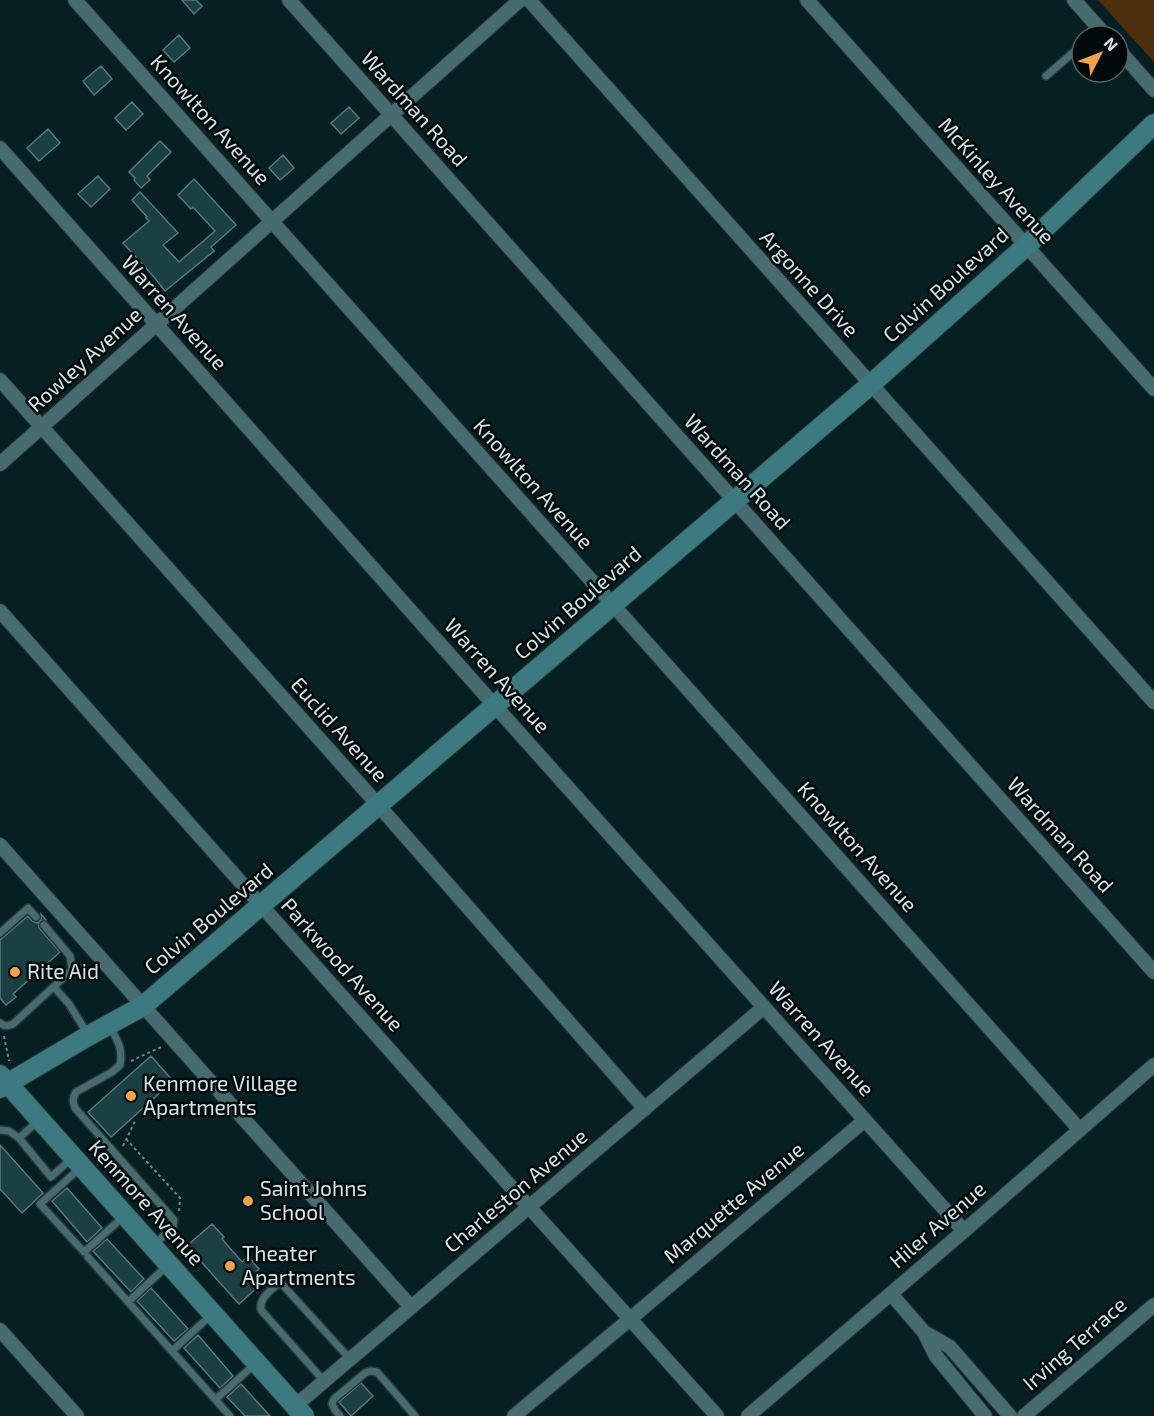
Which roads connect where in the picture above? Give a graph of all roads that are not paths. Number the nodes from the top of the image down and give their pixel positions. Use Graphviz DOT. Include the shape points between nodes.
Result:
graph roads {
  1 [pos="75,0"];
  2 [pos="289,0"];
  3 [pos="520,0"];
  4 [pos="529,0"];
  5 [pos="807,0"];
  6 [pos="1074,0"];
  7 [pos="1092,24"];
  8 [pos="1070,55"];
  9 [pos="1130,63"];
  10 [pos="1046,76"];
  11 [pos="1154,90"];
  12 [pos="391,114"];
  13 [pos="1154,124"];
  14 [pos="0,148"];
  15 [pos="272,221"];
  16 [pos="1026,246"];
  17 [pos="156,324"];
  18 [pos="0,380"];
  19 [pos="870,385"];
  20 [pos="1154,389"];
  21 [pos="42,426"];
  22 [pos="0,464"];
  23 [pos="734,501"];
  24 [pos="613,604"];
  25 [pos="0,611"];
  26 [pos="1154,702"];
  27 [pos="495,706"];
  28 [pos="379,806"];
  29 [pos="0,845"];
  30 [pos="261,906"];
  31 [pos="36,917"];
  32 [pos="44,925"];
  33 [pos="0,933"];
  34 [pos="1154,972"];
  35 [pos="54,987"];
  36 [pos="143,1006"];
  37 [pos="764,1007"];
  38 [pos="0,1023"];
  39 [pos="109,1025"];
  40 [pos="88,1036"];
  41 [pos="1154,1065"];
  42 [pos="2,1082"];
  43 [pos="645,1109"];
  44 [pos="40,1120"];
  45 [pos="865,1120"];
  46 [pos="0,1130"];
  47 [pos="1080,1130"];
  48 [pos="19,1138"];
  49 [pos="78,1162"];
  50 [pos="529,1207"];
  51 [pos="125,1215"];
  52 [pos="964,1231"];
  53 [pos="153,1246"];
  54 [pos="88,1257"];
  55 [pos="169,1264"];
  56 [pos="891,1294"];
  57 [pos="128,1302"];
  58 [pos="1154,1305"];
  59 [pos="411,1307"];
  60 [pos="213,1314"];
  61 [pos="629,1319"];
  62 [pos="0,1330"];
  63 [pos="924,1332"];
  64 [pos="172,1351"];
  65 [pos="350,1359"];
  66 [pos="256,1363"];
  67 [pos="324,1381"];
  68 [pos="216,1400"];
  69 [pos="299,1413"];
  70 [pos="985,1415"];
  71 [pos="77,1416"];
  72 [pos="231,1416"];
  73 [pos="340,1416"];
  74 [pos="416,1416"];
  75 [pos="514,1416"];
  76 [pos="717,1416"];
  77 [pos="748,1416"];
  78 [pos="1010,1416"];
  79 [pos="1024,1416"];
  1 -- 15 [label="street, Knowlton Avenue"];
  2 -- 12 [label="street, Wardman Road"];
  3 -- 12 [label="street, Rowley Avenue"];
  4 -- 19 [label="street, Argonne Drive"];
  5 -- 16 [label="street, McKinley Avenue"];
  6 -- 7 [label="street"];
  8 -- 10 [label="lane"];
  9 -- 11 [label="street"];
  12 -- 15 [label="street, Rowley Avenue"];
  12 -- 23 [label="street, Wardman Road"];
  13 -- 16 [label="street, Colvin Boulevard"];
  14 -- 17 [label="street, Warren Avenue"];
  15 -- 17 [label="street, Rowley Avenue"];
  15 -- 24 [label="street, Knowlton Avenue"];
  16 -- 19 [label="street, Colvin Boulevard"];
  16 -- 20 [label="street, McKinley Avenue"];
  17 -- 21 [label="street, Rowley Avenue"];
  17 -- 27 [label="street, Warren Avenue"];
  18 -- 21 [label="street, Euclid Avenue"];
  19 -- 23 [label="street, Colvin Boulevard"];
  19 -- 26 [label="street, Argonne Drive"];
  21 -- 22 [label="street, Rowley Avenue"];
  21 -- 28 [label="street, Euclid Avenue"];
  23 -- 24 [label="street, Colvin Boulevard"];
  23 -- 34 [label="street, Wardman Road"];
  24 -- 27 [label="street, Colvin Boulevard"];
  24 -- 47 [label="street, Knowlton Avenue"];
  25 -- 30 [label="street, Parkwood Avenue"];
  27 -- 28 [label="street, Colvin Boulevard"];
  27 -- 37 [label="street, Warren Avenue"];
  28 -- 30 [label="street, Colvin Boulevard"];
  28 -- 43 [label="street, Euclid Avenue"];
  29 -- 36 [label="street"];
  30 -- 36 [label="street, Colvin Boulevard"];
  30 -- 50 [label="street, Parkwood Avenue"];
  31 -- 33 [label="lane" via="28,908"];
  32 -- 35 [label="lane" via="70,956 72,970"];
  35 -- 38 [label="lane" via="13,1024"];
  35 -- 40 [label="lane"];
  36 -- 39 [label="street, Colvin Boulevard"];
  36 -- 59 [label="street"];
  37 -- 43 [label="street, Charleston Avenue"];
  37 -- 45 [label="street, Warren Avenue"];
  39 -- 40 [label="street, Colvin Boulevard"];
  39 -- 53 [label="lane" via="119,1041 120,1065 76,1092 73,1103 174,1220 173,1227"];
  40 -- 42 [label="street, Colvin Boulevard"];
  41 -- 47 [label="street, Hiler Avenue"];
  42 -- 44 [label="street, Kenmore Avenue"];
  43 -- 50 [label="street, Charleston Avenue"];
  44 -- 48 [label="lane"];
  44 -- 49 [label="street, Kenmore Avenue"];
  45 -- 52 [label="street, Warren Avenue"];
  45 -- 61 [label="street, Marquette Avenue"];
  46 -- 48 [label="lane"];
  47 -- 52 [label="street, Hiler Avenue"];
  48 -- 49 [label="lane" via="51,1177"];
  49 -- 51 [label="street, Kenmore Avenue"];
  49 -- 51 [label="lane" via="40,1204 84,1252"];
  50 -- 59 [label="street, Charleston Avenue"];
  50 -- 61 [label="street, Parkwood Avenue"];
  51 -- 53 [label="street, Kenmore Avenue"];
  52 -- 56 [label="street, Hiler Avenue"];
  53 -- 55 [label="street, Kenmore Avenue"];
  54 -- 57 [label="lane"];
  55 -- 57 [label="lane"];
  55 -- 60 [label="street, Kenmore Avenue"];
  56 -- 63 [label="street"];
  56 -- 77 [label="street, Hiler Avenue"];
  57 -- 64 [label="lane"];
  58 -- 79 [label="street, Irving Terrace"];
  59 -- 65 [label="street, Charleston Avenue"];
  60 -- 64 [label="lane"];
  60 -- 66 [label="street, Kenmore Avenue"];
  61 -- 75 [label="street, Marquette Avenue"];
  61 -- 76 [label="street, Parkwood Avenue"];
  62 -- 71 [label="street"];
  63 -- 70 [label="street" via="936,1356"];
  63 -- 78 [label="street" via="950,1347"];
  64 -- 68 [label="lane"];
  65 -- 67 [label="street, Charleston Avenue"];
  65 -- 67 [label="lane" via="280,1282 263,1298 261,1310"];
  66 -- 68 [label="lane"];
  66 -- 69 [label="street, Kenmore Avenue"];
  67 -- 69 [label="street, Charleston Avenue"];
  68 -- 72 [label="lane"];
  73 -- 74 [label="lane" via="334,1410 334,1399 371,1371 377,1372"];
}
